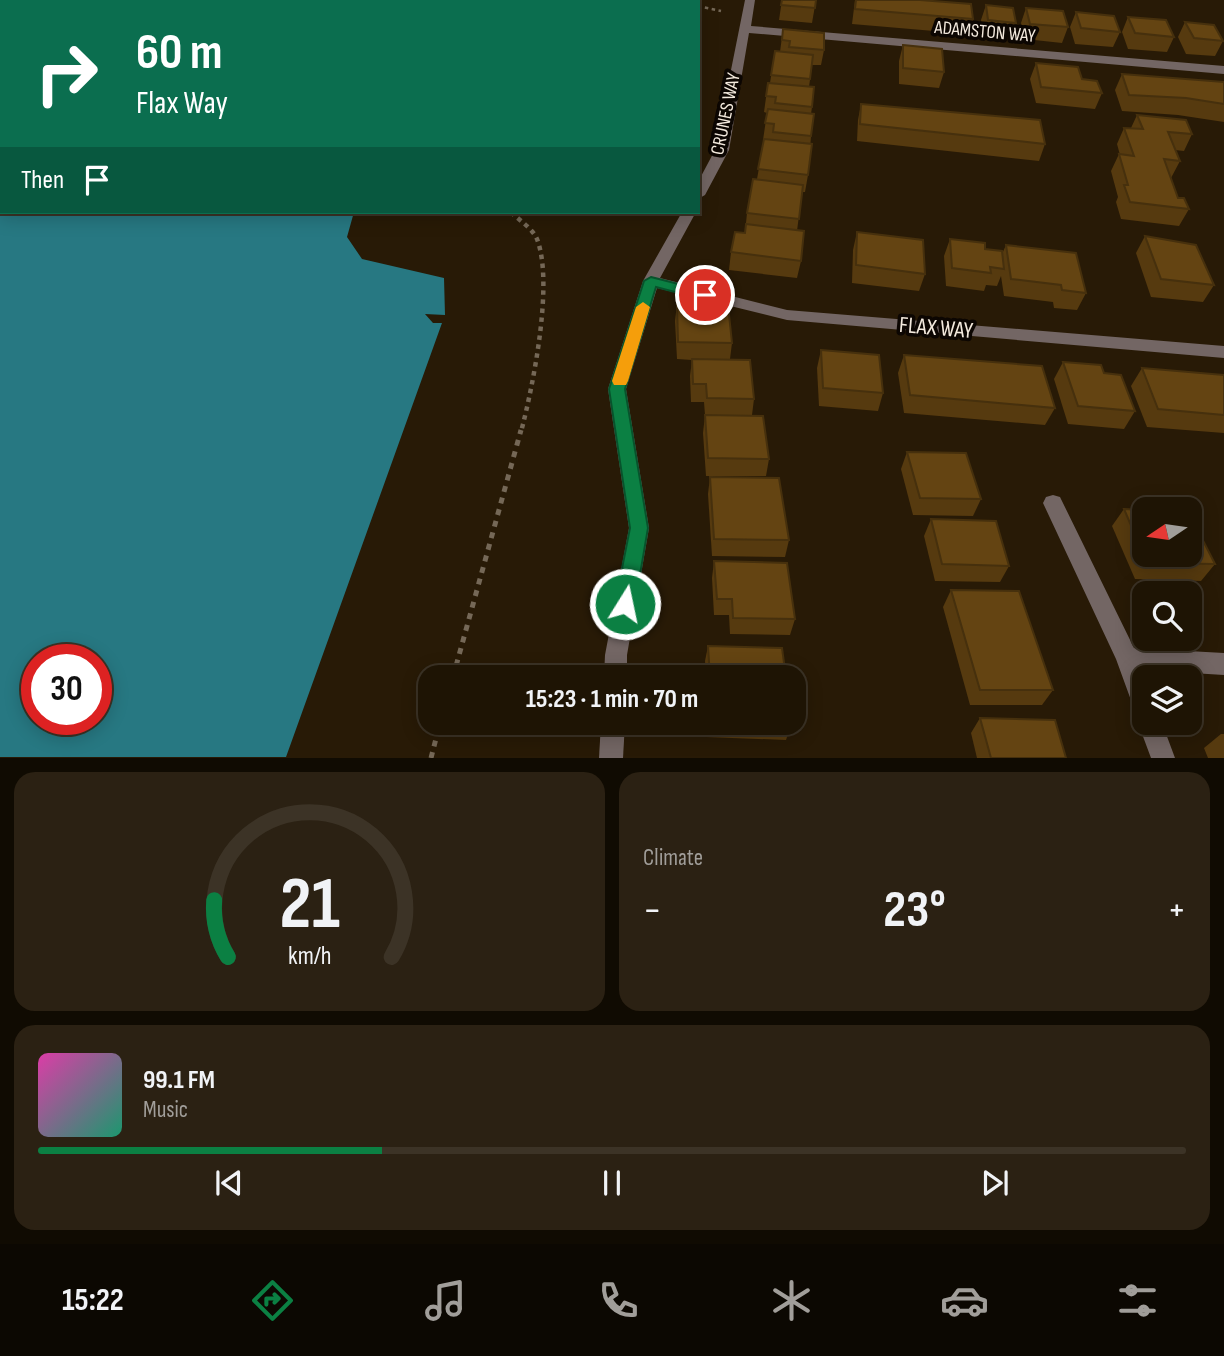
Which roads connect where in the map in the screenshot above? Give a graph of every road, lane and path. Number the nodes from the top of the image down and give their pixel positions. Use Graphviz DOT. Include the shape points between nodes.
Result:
graph roads {
  1 [pos="750,0"];
  2 [pos="743,29"];
  3 [pos="1224,70"];
  4 [pos="700,191"];
  5 [pos="514,214"];
  6 [pos="688,214"];
  7 [pos="651,281"];
  8 [pos="1224,352"];
  9 [pos="1054,503"];
  10 [pos="1127,658"];
  11 [pos="1224,664"];
  12 [pos="456,665"];
  13 [pos="616,665"];
  14 [pos="1132,672"];
  15 [pos="437,735"];
  16 [pos="612,735"];
  17 [pos="1154,735"];
  18 [pos="431,758"];
  19 [pos="611,758"];
  20 [pos="1163,758"];
  1 -- 2 [label="street, CRUNES WAY"];
  2 -- 3 [label="street, ADAMSTON WAY"];
  2 -- 4 [label="street, CRUNES WAY" via="722,149"];
  5 -- 12 [label="path" via="536,237 543,266 542,310 527,409"];
  6 -- 7 [label="street"];
  7 -- 8 [label="street, FLAX WAY" via="787,315"];
  7 -- 13 [label="street" via="617,389 639,528"];
  9 -- 10 [label="street"];
  10 -- 11 [label="street"];
  10 -- 14 [label="street"];
  15 -- 18 [label="path"];
  16 -- 19 [label="street"];
  17 -- 20 [label="street"];
}
